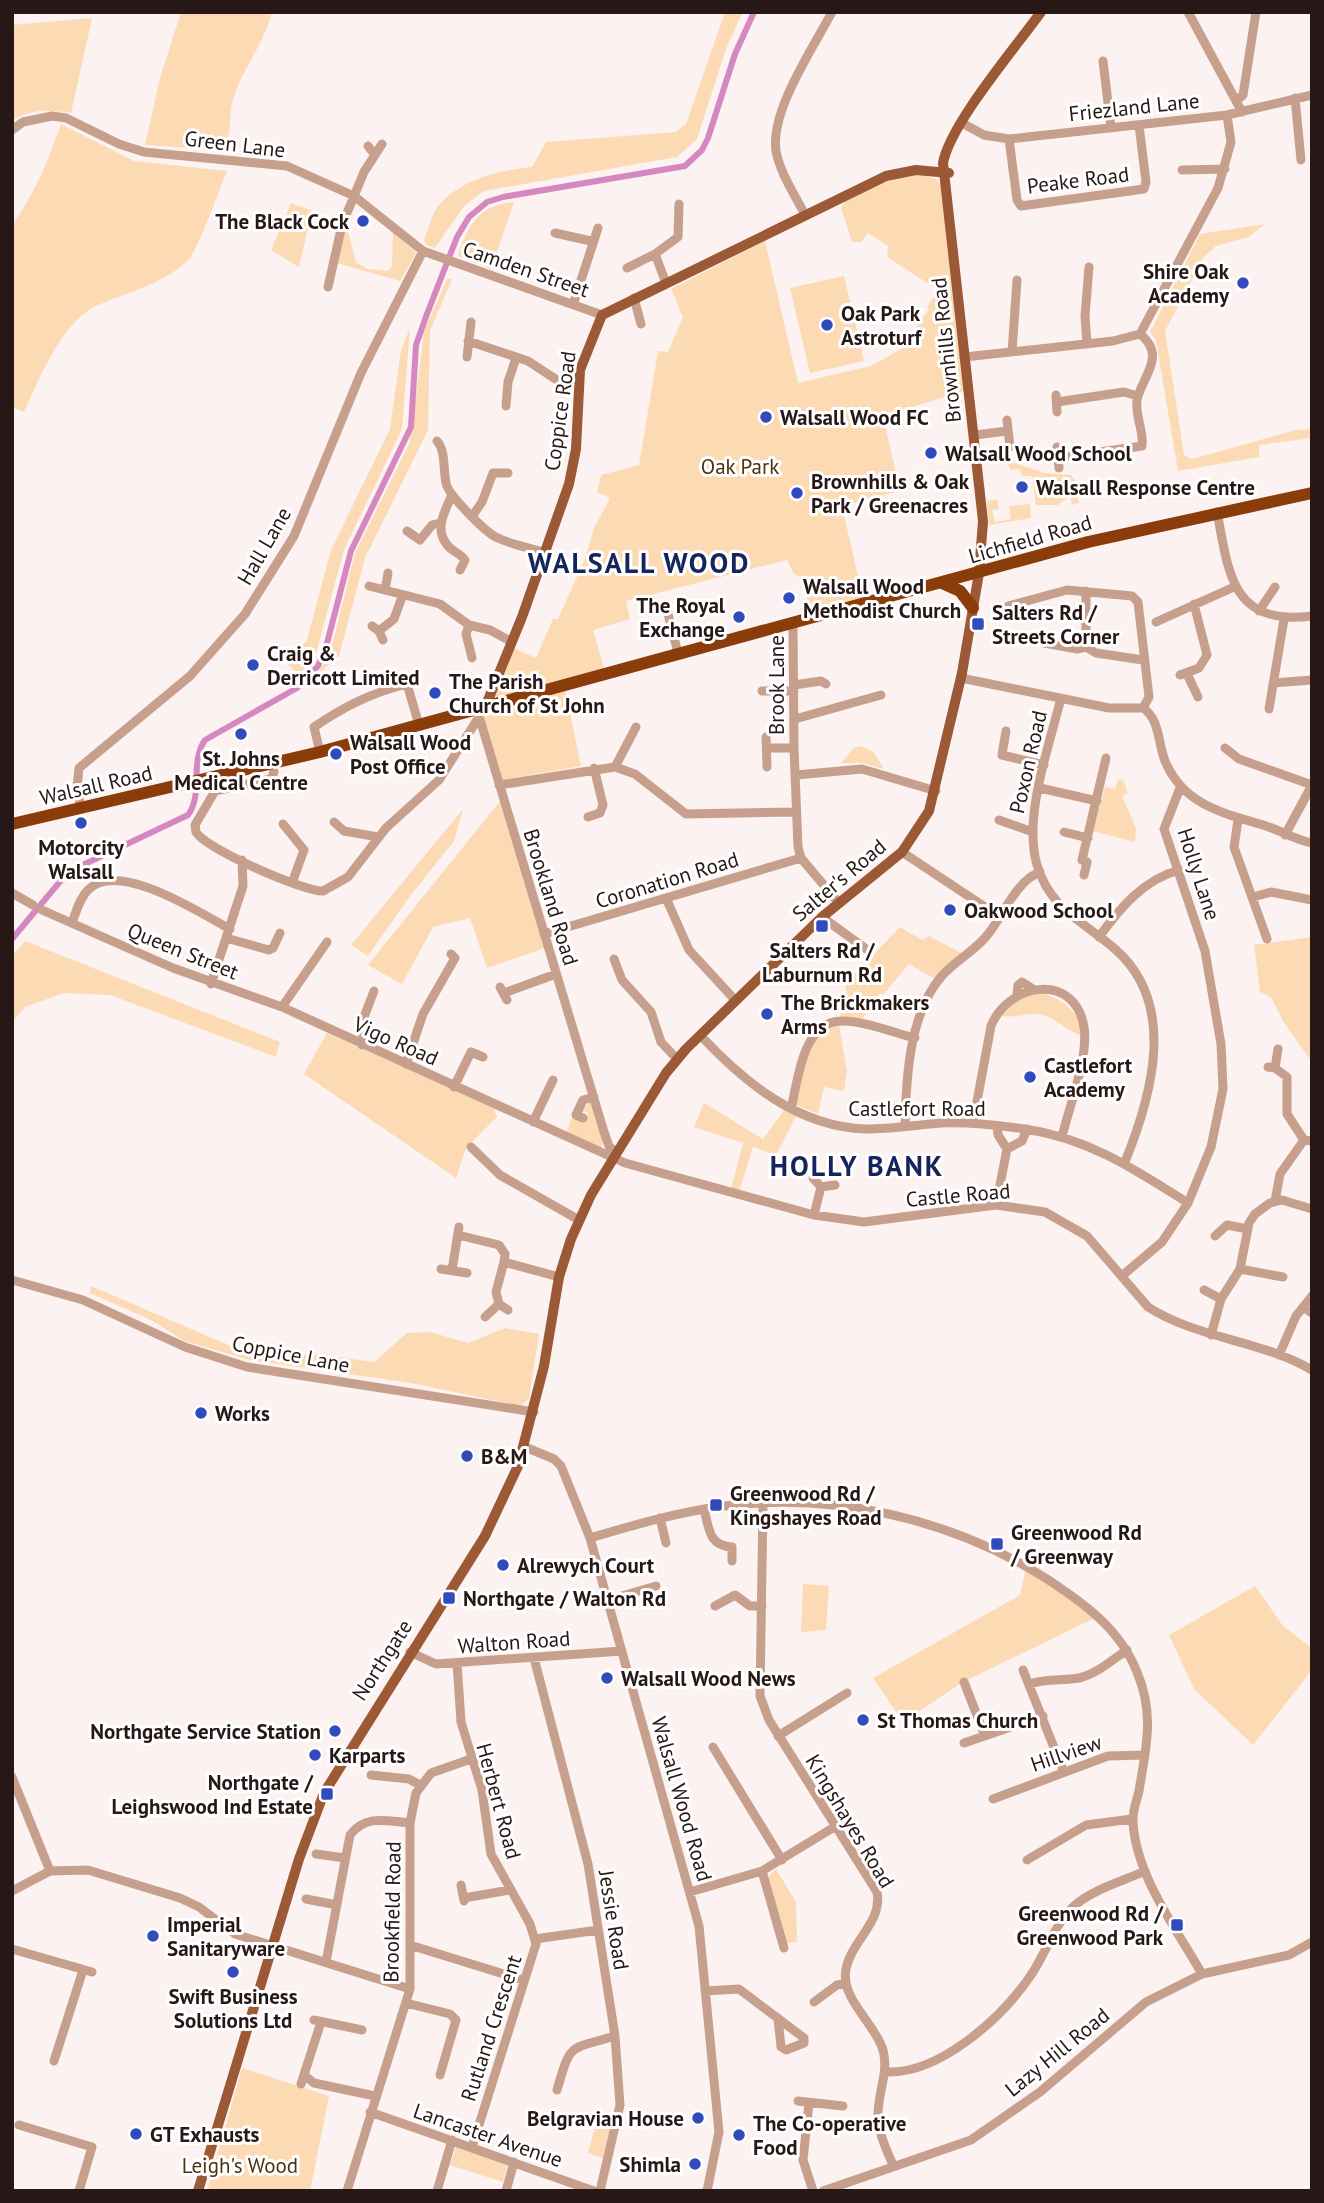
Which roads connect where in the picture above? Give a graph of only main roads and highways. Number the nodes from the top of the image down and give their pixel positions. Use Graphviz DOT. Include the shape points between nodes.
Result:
graph roads {
  1 [pos="1041,12"];
  2 [pos="947,172"];
  3 [pos="1312,493"];
  4 [pos="979,573"];
  5 [pos="942,583"];
  6 [pos="974,608"];
  7 [pos="480,710"];
  8 [pos="188,783"];
  9 [pos="12,824"];
  10 [pos="614,1156"];
  11 [pos="198,2191"];
  1 -- 2 [label="main road" via="948,145"];
  2 -- 4 [label="main road, Brownhills Road" via="983,521"];
  2 -- 7 [label="main road, Coppice Road" via="891,174 602,314 579,383 574,469 512,642"];
  3 -- 4 [label="highway, Lichfield Road" via="1088,542"];
  4 -- 5 [label="highway, Lichfield Road"];
  4 -- 6 [label="main road, Salter's Road"];
  5 -- 6 [label="highway" via="960,591"];
  5 -- 7 [label="highway, Lichfield Road"];
  6 -- 10 [label="main road, Salter's Road" via="936,791 923,824 902,852 838,902 677,1059"];
  7 -- 8 [label="highway, Lichfield Road"];
  8 -- 9 [label="highway, Walsall Road"];
  10 -- 11 [label="main road, Northgate" via="579,1220 559,1277 525,1447 485,1536 324,1793"];
}
